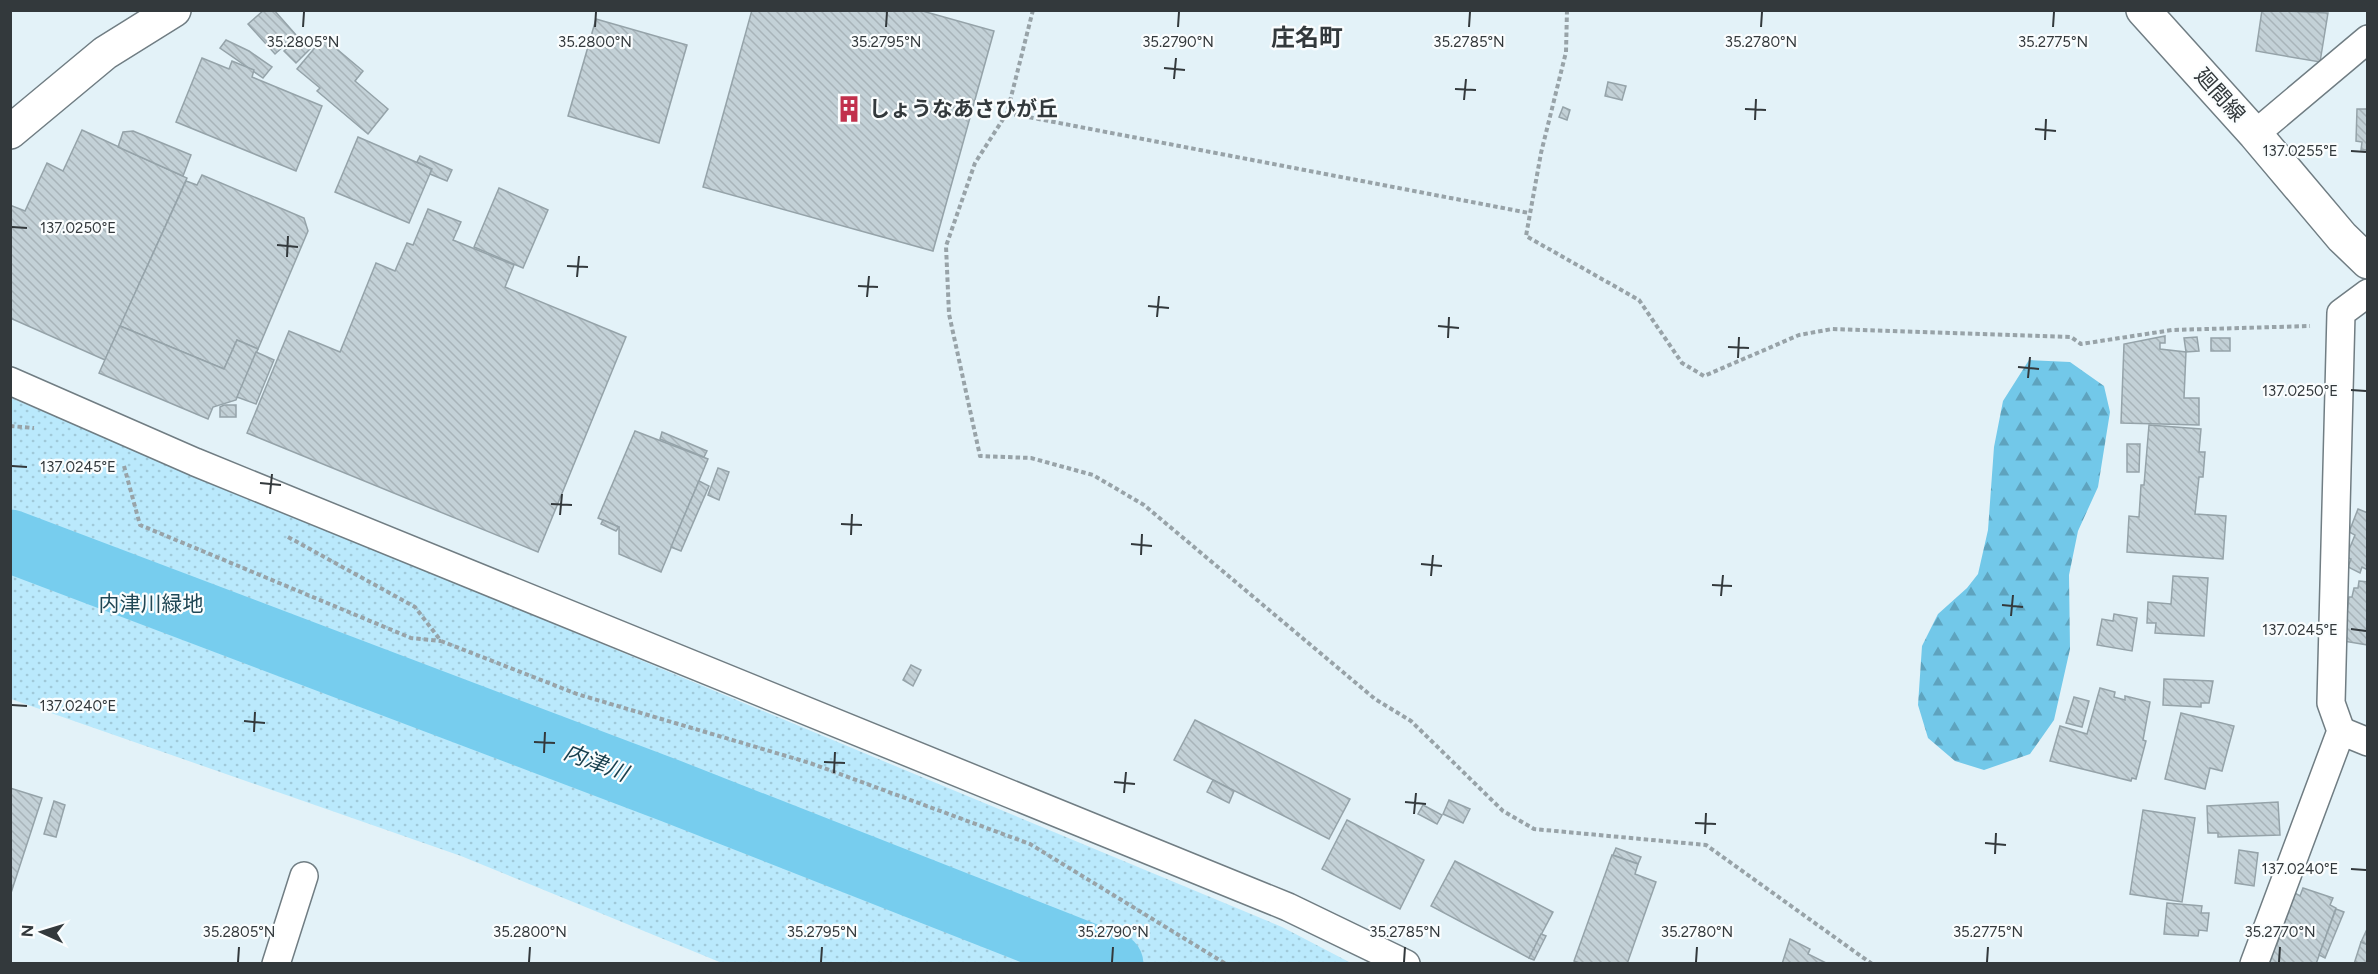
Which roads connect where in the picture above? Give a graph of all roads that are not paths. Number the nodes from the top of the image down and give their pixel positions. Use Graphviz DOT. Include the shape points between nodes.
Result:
graph roads {
  1 [pos="174,10"];
  2 [pos="2143,10"];
  3 [pos="2367,39"];
  4 [pos="10,132"];
  5 [pos="2255,134"];
  6 [pos="2367,262"];
  7 [pos="2367,293"];
  8 [pos="10,381"];
  9 [pos="2341,731"];
  10 [pos="2367,742"];
  11 [pos="304,876"];
  12 [pos="276,963"];
  13 [pos="1406,963"];
  14 [pos="2253,963"];
  1 -- 4 [label="street" via="105,53"];
  2 -- 5 [label="street, 廻間線"];
  3 -- 5 [label="street"];
  5 -- 6 [label="street, 廻間線"];
  7 -- 9 [label="street" via="2341,313 2331,703"];
  8 -- 13 [label="street" via="195,462 1288,907"];
  9 -- 10 [label="street"];
  9 -- 14 [label="street"];
  11 -- 12 [label="street"];
}
